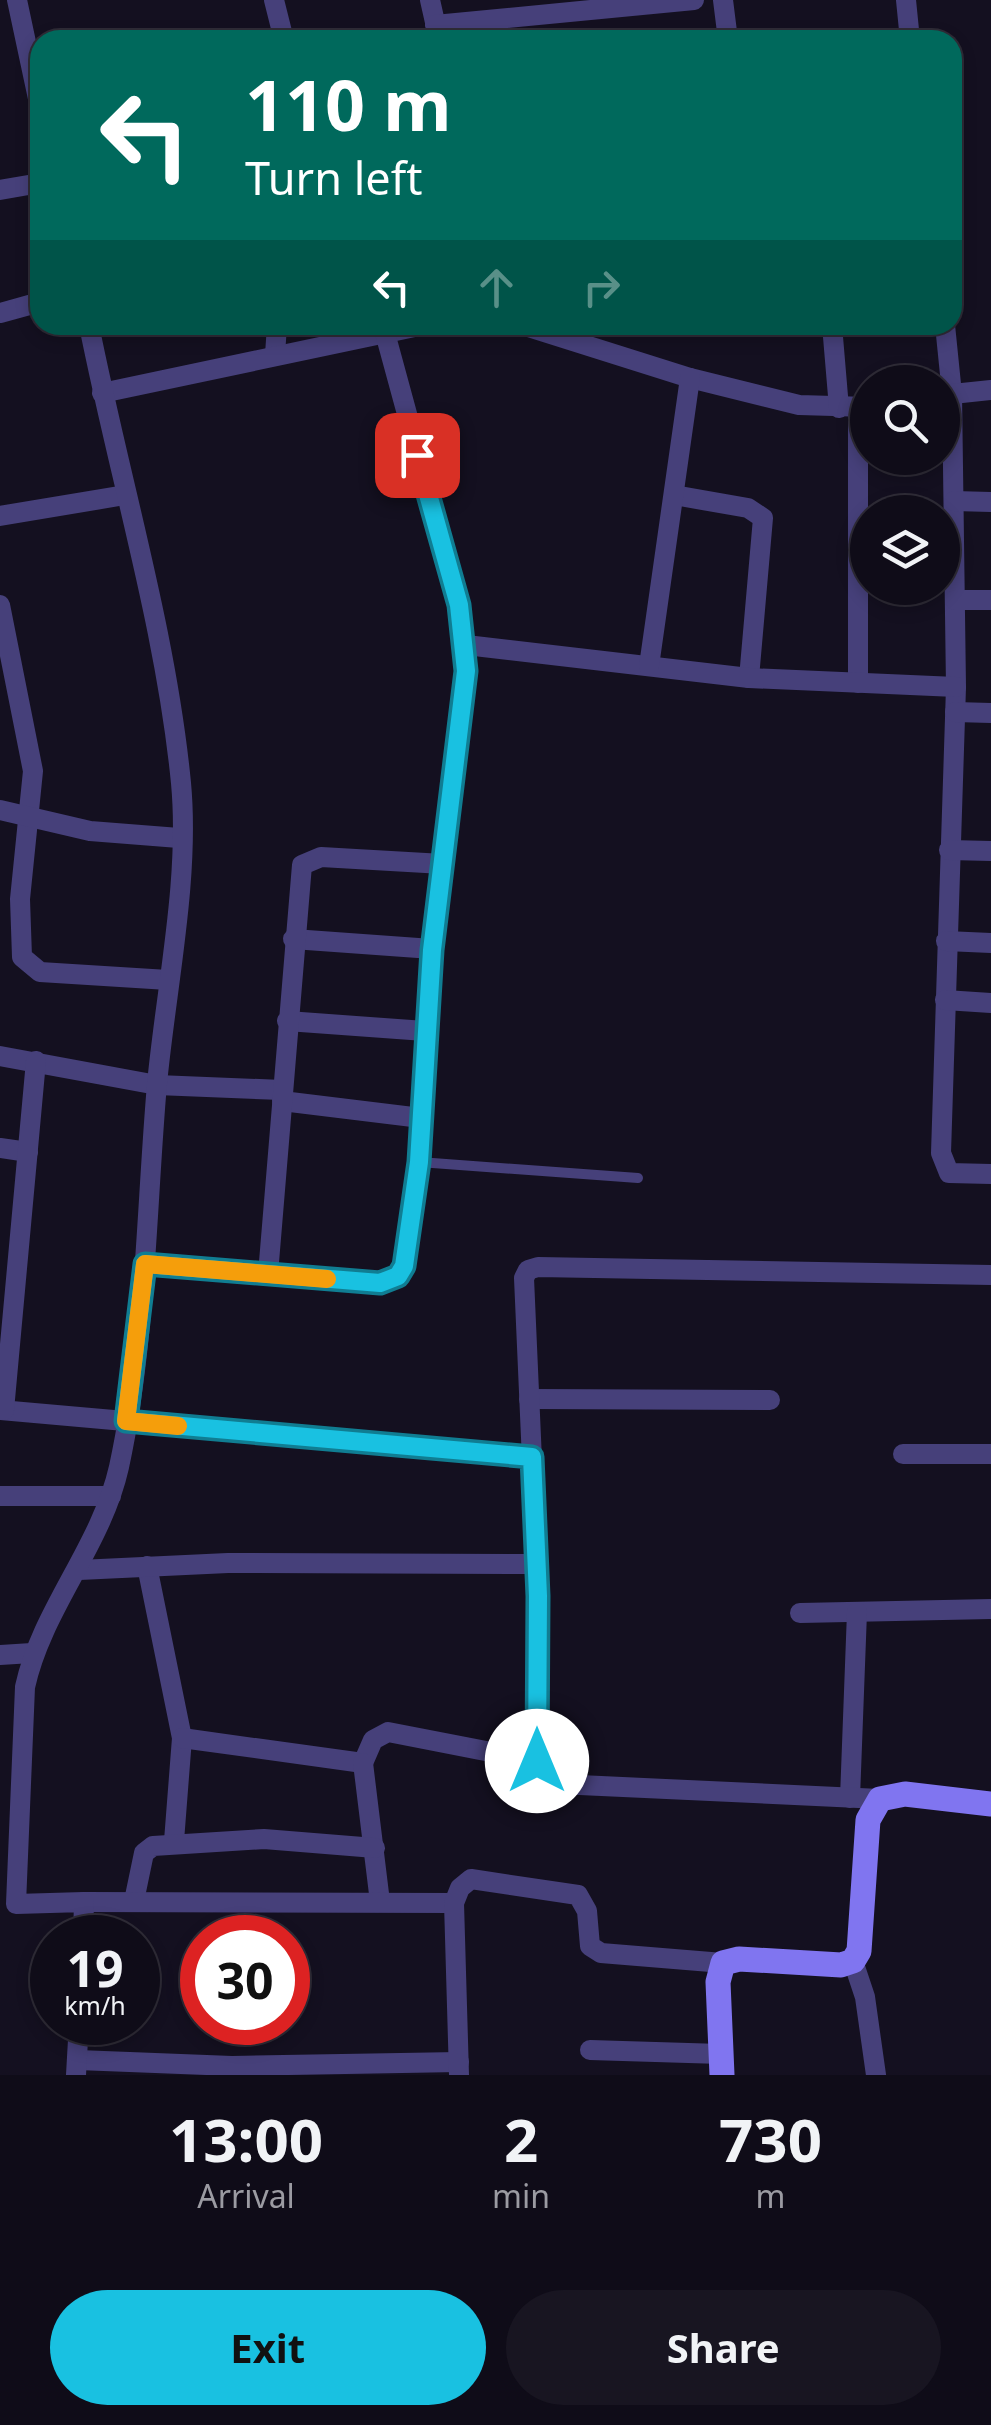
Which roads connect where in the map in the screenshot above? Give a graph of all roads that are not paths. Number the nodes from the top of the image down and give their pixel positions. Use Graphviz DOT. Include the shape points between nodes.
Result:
graph roads {
  1 [pos="274,0"];
  2 [pos="430,0"];
  3 [pos="694,0"];
  4 [pos="724,0"];
  5 [pos="906,0"];
  6 [pos="24,1"];
  7 [pos="570,5"];
  8 [pos="282,30"];
  9 [pos="437,30"];
  10 [pos="447,30"];
  11 [pos="727,30"];
  12 [pos="909,30"];
  13 [pos="30,41"];
  14 [pos="30,186"];
  15 [pos="0,190"];
  16 [pos="30,305"];
  17 [pos="0,314"];
  18 [pos="91,335"];
  19 [pos="276,335"];
  20 [pos="356,335"];
  21 [pos="384,335"];
  22 [pos="554,335"];
  23 [pos="835,335"];
  24 [pos="945,335"];
  25 [pos="275,354"];
  26 [pos="946,365"];
  27 [pos="690,378"];
  28 [pos="850,390"];
  29 [pos="991,390"];
  30 [pos="102,393"];
  31 [pos="960,394"];
  32 [pos="850,408"];
  33 [pos="856,475"];
  34 [pos="125,495"];
  35 [pos="674,495"];
  36 [pos="960,501"];
  37 [pos="991,502"];
  38 [pos="0,516"];
  39 [pos="960,600"];
  40 [pos="991,600"];
  41 [pos="0,605"];
  42 [pos="955,605"];
  43 [pos="466,645"];
  44 [pos="649,666"];
  45 [pos="749,678"];
  46 [pos="858,683"];
  47 [pos="956,687"];
  48 [pos="955,712"];
  49 [pos="991,713"];
  50 [pos="0,810"];
  51 [pos="31,815"];
  52 [pos="180,838"];
  53 [pos="949,850"];
  54 [pos="991,851"];
  55 [pos="444,864"];
  56 [pos="10,898"];
  57 [pos="293,938"];
  58 [pos="946,941"];
  59 [pos="991,943"];
  60 [pos="432,950"];
  61 [pos="168,980"];
  62 [pos="945,1000"];
  63 [pos="991,1003"];
  64 [pos="288,1021"];
  65 [pos="425,1031"];
  66 [pos="0,1056"];
  67 [pos="36,1061"];
  68 [pos="158,1085"];
  69 [pos="282,1095"];
  70 [pos="422,1118"];
  71 [pos="0,1148"];
  72 [pos="28,1152"];
  73 [pos="419,1162"];
  74 [pos="991,1174"];
  75 [pos="638,1178"];
  76 [pos="145,1264"];
  77 [pos="268,1274"];
  78 [pos="991,1275"];
  79 [pos="5,1326"];
  80 [pos="529,1400"];
  81 [pos="770,1400"];
  82 [pos="2,1410"];
  83 [pos="126,1421"];
  84 [pos="903,1454"];
  85 [pos="991,1454"];
  86 [pos="532,1457"];
  87 [pos="0,1496"];
  88 [pos="111,1496"];
  89 [pos="537,1564"];
  90 [pos="147,1566"];
  91 [pos="79,1570"];
  92 [pos="991,1610"];
  93 [pos="857,1612"];
  94 [pos="800,1613"];
  95 [pos="32,1653"];
  96 [pos="0,1654"];
  97 [pos="182,1738"];
  98 [pos="537,1761"];
  99 [pos="364,1763"];
  100 [pos="850,1798"];
  101 [pos="880,1800"];
  102 [pos="991,1804"];
  103 [pos="174,1841"];
  104 [pos="375,1848"];
  105 [pos="134,1901"];
  106 [pos="84,1902"];
  107 [pos="380,1902"];
  108 [pos="454,1903"];
  109 [pos="8,1905"];
  110 [pos="83,1915"];
  111 [pos="853,1961"];
  112 [pos="723,1962"];
  113 [pos="590,2050"];
  114 [pos="721,2065"];
  115 [pos="77,2068"];
  116 [pos="459,2068"];
  117 [pos="232,2070"];
  118 [pos="876,2075"];
  1 -- 8 [label="street"];
  2 -- 9 [label="street"];
  3 -- 7 [label="street"];
  4 -- 11 [label="street"];
  5 -- 12 [label="street"];
  6 -- 13 [label="street"];
  7 -- 10 [label="street"];
  14 -- 15 [label="street"];
  16 -- 17 [label="street"];
  18 -- 30 [label="street"];
  19 -- 25 [label="street"];
  20 -- 25 [label="street"];
  21 -- 43 [label="street"];
  22 -- 27 [label="street"];
  23 -- 28 [label="street"];
  24 -- 26 [label="street"];
  25 -- 30 [label="street"];
  27 -- 32 [label="street" via="799,405"];
  27 -- 35 [label="street"];
  29 -- 31 [label="street"];
  30 -- 34 [label="street"];
  33 -- 46 [label="street"];
  34 -- 38 [label="street"];
  34 -- 52 [label="street" via="168,692 181,788"];
  35 -- 44 [label="street"];
  35 -- 45 [label="street" via="748,508 763,518"];
  36 -- 37 [label="street"];
  39 -- 40 [label="street"];
  41 -- 51 [label="street" via="32,757"];
  42 -- 47 [label="street"];
  43 -- 44 [label="street"];
  43 -- 55 [label="street" via="465,706"];
  44 -- 45 [label="street"];
  45 -- 46 [label="street"];
  46 -- 47 [label="street"];
  47 -- 48 [label="street"];
  48 -- 49 [label="street"];
  48 -- 53 [label="street"];
  50 -- 51 [label="street"];
  51 -- 52 [label="street" via="90,832"];
  51 -- 56 [label="street"];
  52 -- 61 [label="street"];
  53 -- 54 [label="street"];
  53 -- 58 [label="street"];
  55 -- 57 [label="street" via="310,858 302,865"];
  55 -- 60 [label="street"];
  56 -- 61 [label="street" via="20,948 32,970"];
  57 -- 60 [label="street"];
  57 -- 64 [label="street"];
  58 -- 59 [label="street"];
  58 -- 62 [label="street"];
  60 -- 65 [label="street"];
  61 -- 68 [label="street"];
  62 -- 63 [label="street"];
  62 -- 74 [label="street" via="943,1166 960,1176"];
  64 -- 65 [label="street"];
  64 -- 69 [label="street"];
  65 -- 70 [label="street"];
  66 -- 67 [label="street"];
  67 -- 68 [label="street"];
  67 -- 72 [label="street"];
  68 -- 69 [label="street"];
  68 -- 76 [label="street"];
  69 -- 70 [label="street"];
  69 -- 77 [label="street"];
  70 -- 73 [label="street"];
  71 -- 72 [label="street"];
  72 -- 79 [label="street"];
  73 -- 75 [label="lane"];
  73 -- 77 [label="street" via="398,1276 380,1283"];
  76 -- 77 [label="street"];
  76 -- 83 [label="street"];
  78 -- 80 [label="street" via="538,1266 524,1278"];
  79 -- 82 [label="street"];
  80 -- 81 [label="street"];
  80 -- 86 [label="street"];
  82 -- 83 [label="street"];
  83 -- 86 [label="street"];
  83 -- 88 [label="street"];
  84 -- 85 [label="street"];
  86 -- 89 [label="street"];
  87 -- 88 [label="street"];
  88 -- 91 [label="street"];
  89 -- 90 [label="street"];
  89 -- 98 [label="street"];
  90 -- 91 [label="street"];
  90 -- 97 [label="street"];
  91 -- 95 [label="street"];
  92 -- 93 [label="street"];
  93 -- 94 [label="street"];
  93 -- 100 [label="street"];
  95 -- 96 [label="street"];
  95 -- 109 [label="street"];
  97 -- 99 [label="street"];
  97 -- 103 [label="street"];
  98 -- 99 [label="street" via="388,1732 372,1740"];
  98 -- 100 [label="street" via="545,1779 558,1784"];
  99 -- 104 [label="street"];
  100 -- 101 [label="street"];
  101 -- 102 [label="street" via="905,1794"];
  101 -- 111 [label="street" via="868,1820 859,1952"];
  103 -- 104 [label="street"];
  103 -- 105 [label="street" via="144,1853"];
  104 -- 107 [label="street"];
  105 -- 106 [label="street"];
  105 -- 107 [label="street"];
  106 -- 109 [label="street"];
  106 -- 110 [label="street"];
  107 -- 108 [label="street"];
  108 -- 112 [label="street" via="471,1878 569,1892 583,1900 595,1950"];
  108 -- 116 [label="street"];
  111 -- 112 [label="street"];
  111 -- 118 [label="street"];
  112 -- 114 [label="street"];
  113 -- 114 [label="street"];
  115 -- 117 [label="street"];
  116 -- 117 [label="street"];
}
